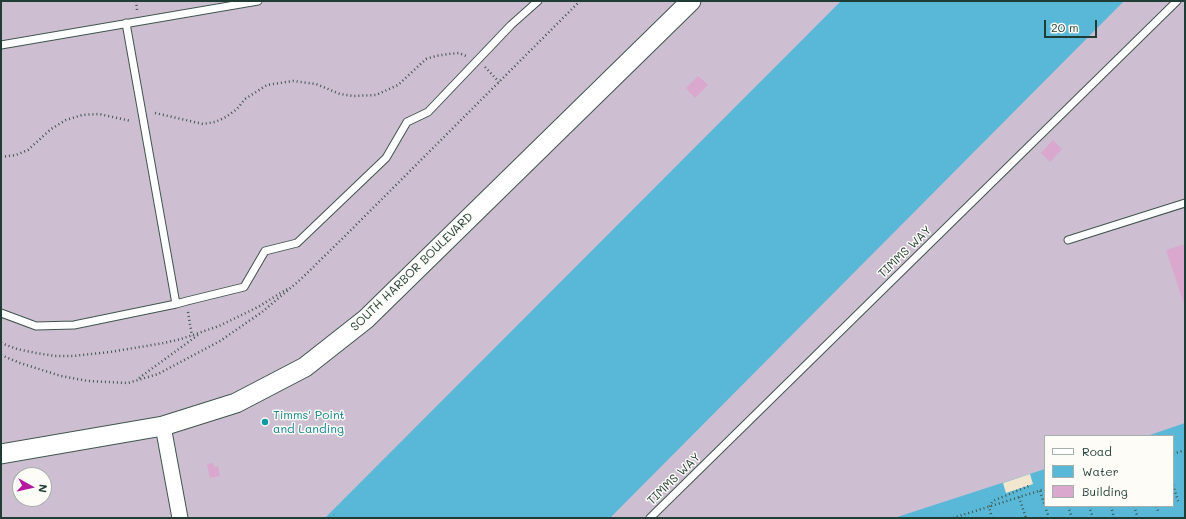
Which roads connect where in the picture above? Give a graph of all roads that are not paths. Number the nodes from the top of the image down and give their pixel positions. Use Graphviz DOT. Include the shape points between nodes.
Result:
graph roads {
  1 [pos="258,1"];
  2 [pos="538,1"];
  3 [pos="691,1"];
  4 [pos="1177,1"];
  5 [pos="126,23"];
  6 [pos="1,45"];
  7 [pos="1185,203"];
  8 [pos="1068,240"];
  9 [pos="176,304"];
  10 [pos="1,313"];
  11 [pos="163,426"];
  12 [pos="1,454"];
  13 [pos="180,518"];
  14 [pos="650,518"];
  1 -- 5 [label="lane"];
  2 -- 9 [label="lane" via="511,25 428,112 407,122 386,158 297,243 265,251 244,287"];
  3 -- 11 [label="street, SOUTH HARBOR BOULEVARD" via="366,319 304,367 236,403"];
  4 -- 14 [label="lane, TIMMS WAY"];
  5 -- 6 [label="lane"];
  5 -- 9 [label="lane"];
  7 -- 8 [label="lane"];
  9 -- 10 [label="lane" via="74,325 36,326"];
  11 -- 12 [label="street, SOUTH HARBOR BOULEVARD"];
  11 -- 13 [label="street"];
}
